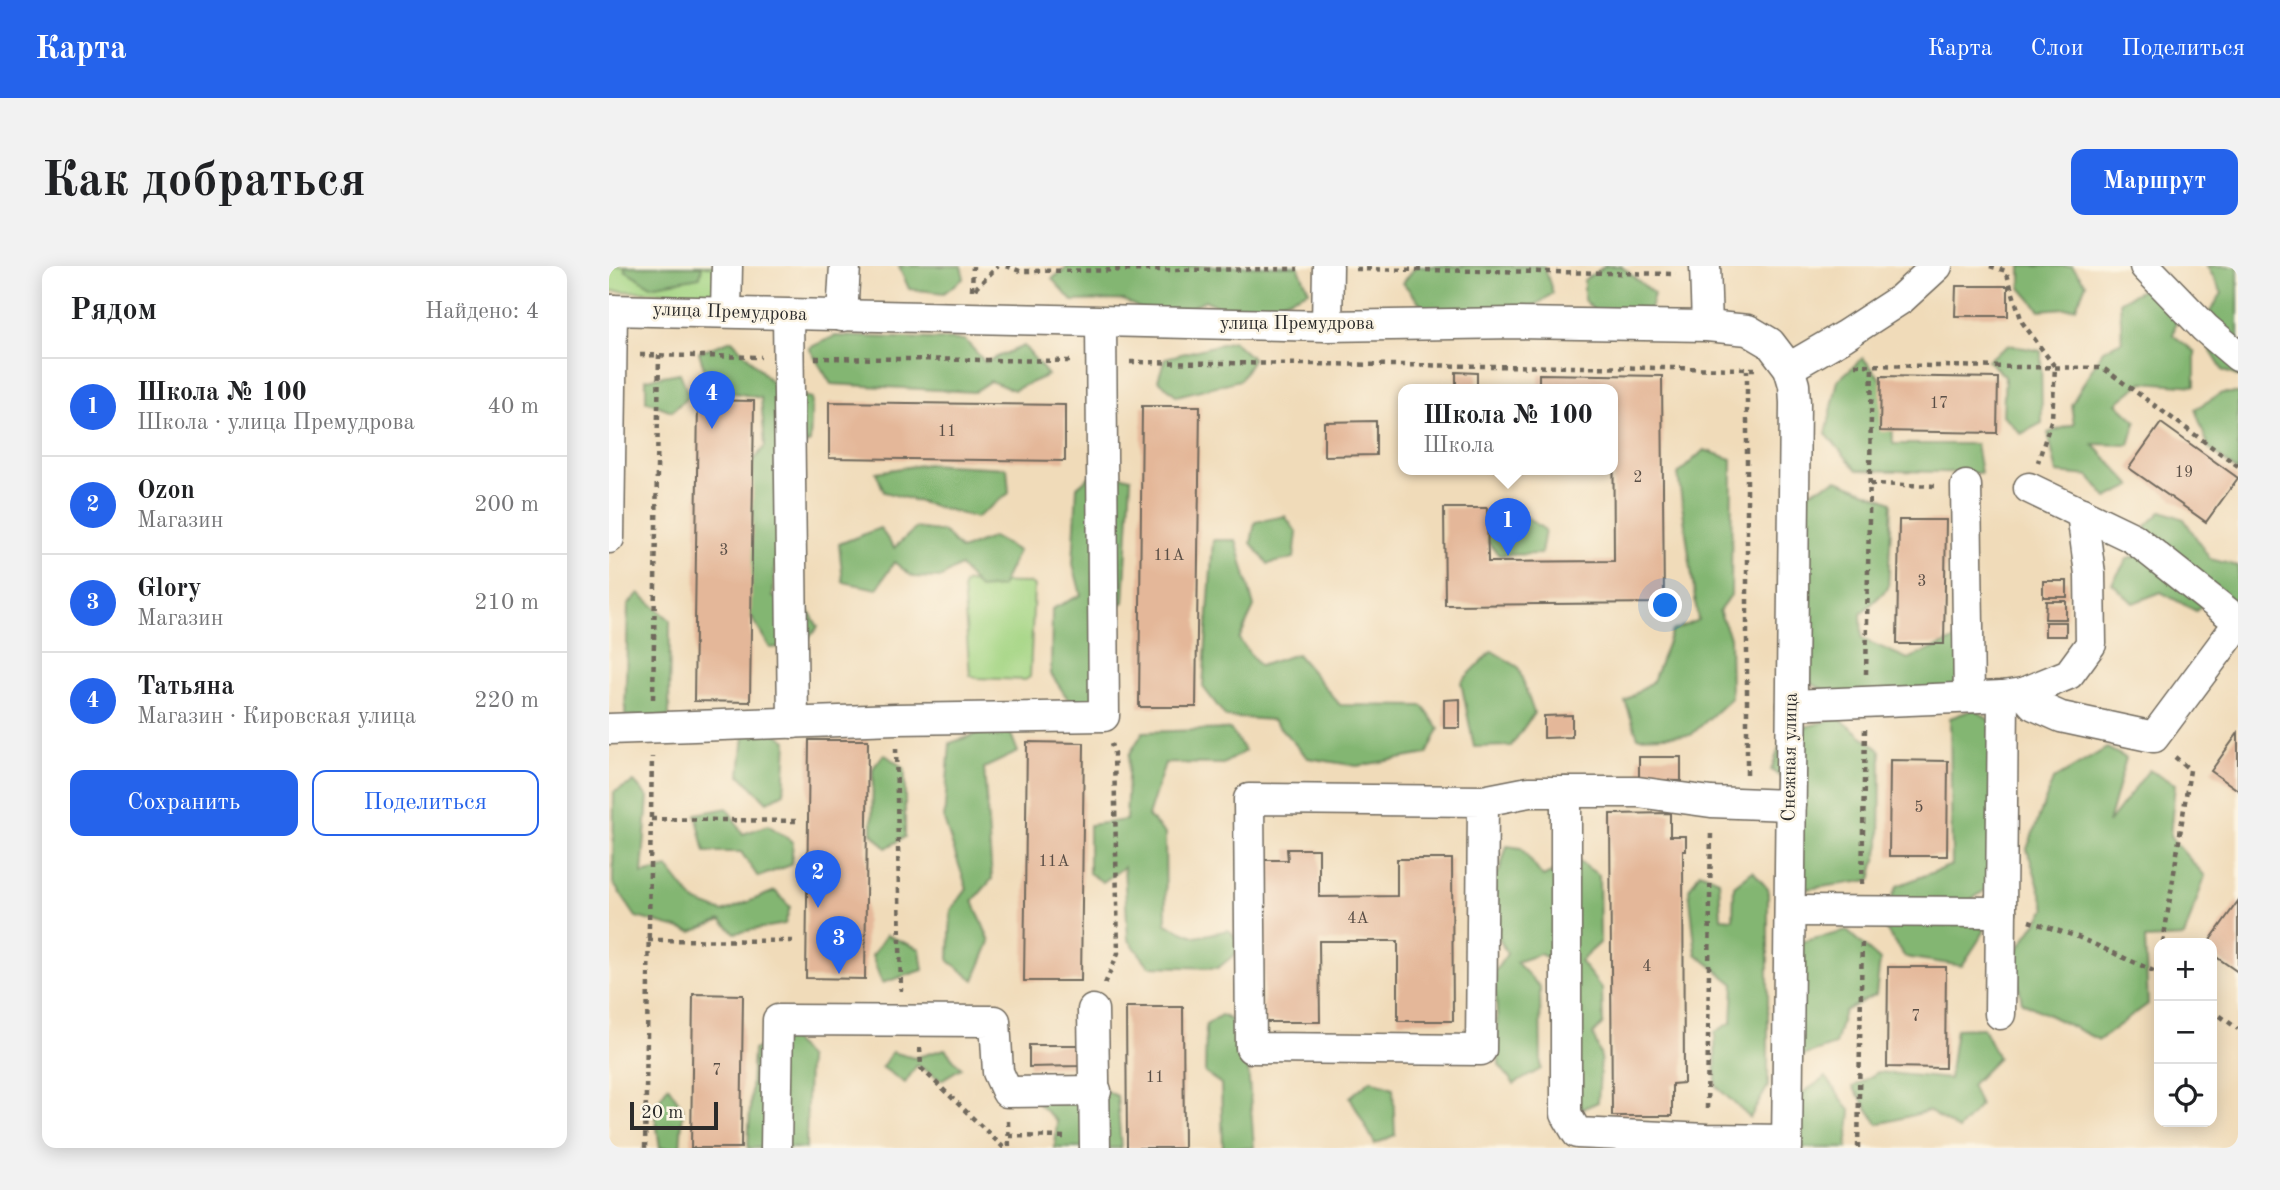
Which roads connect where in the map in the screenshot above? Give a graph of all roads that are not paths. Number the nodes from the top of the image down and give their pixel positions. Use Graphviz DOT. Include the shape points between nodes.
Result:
graph roads {
  1 [pos="727,266"];
  2 [pos="845,266"];
  3 [pos="1328,266"];
  4 [pos="1705,266"];
  5 [pos="1937,266"];
  6 [pos="2145,266"];
  7 [pos="610,310"];
  8 [pos="726,312"];
  9 [pos="788,315"];
  10 [pos="842,316"];
  11 [pos="1101,322"];
  12 [pos="1327,326"];
  13 [pos="1707,326"];
  14 [pos="2238,356"];
  15 [pos="1789,368"];
  16 [pos="1966,486"];
  17 [pos="2029,488"];
  18 [pos="609,497"];
  19 [pos="2082,513"];
  20 [pos="609,538"];
  21 [pos="2238,622"];
  22 [pos="2013,694"];
  23 [pos="1969,697"];
  24 [pos="1792,705"];
  25 [pos="793,723"];
  26 [pos="609,729"];
  27 [pos="1566,792"];
  28 [pos="1483,801"];
  29 [pos="1791,805"];
  30 [pos="1790,911"];
  31 [pos="2001,912"];
  32 [pos="1093,1010"];
  33 [pos="2000,1014"];
  34 [pos="1096,1091"];
  35 [pos="1095,1142"];
  36 [pos="1787,1144"];
  37 [pos="775,1148"];
  1 -- 8 [label="street"];
  2 -- 10 [label="street"];
  3 -- 12 [label="street"];
  4 -- 13 [label="street"];
  5 -- 15 [label="street" via="1901,299"];
  6 -- 14 [label="street"];
  7 -- 8 [label="street, улица Премудрова"];
  7 -- 18 [label="street"];
  8 -- 9 [label="street, улица Премудрова"];
  9 -- 10 [label="street, улица Премудрова"];
  9 -- 25 [label="street"];
  10 -- 11 [label="street, улица Премудрова"];
  11 -- 12 [label="street, улица Премудрова"];
  11 -- 25 [label="street" via="1104,716"];
  12 -- 13 [label="street, улица Премудрова"];
  13 -- 15 [label="street, улица Премудрова" via="1748,330 1770,343"];
  15 -- 24 [label="street, Снежная улица" via="1795,402"];
  16 -- 23 [label="street"];
  17 -- 19 [label="street"];
  18 -- 20 [label="street"];
  19 -- 21 [label="street" via="2133,538"];
  19 -- 22 [label="street" via="2090,574 2091,644 2069,674"];
  21 -- 22 [label="street" via="2154,737 2061,717"];
  22 -- 23 [label="street"];
  22 -- 31 [label="street"];
  23 -- 24 [label="street"];
  24 -- 29 [label="street, Снежная улица"];
  25 -- 26 [label="street"];
  27 -- 28 [label="street" via="1529,792"];
  27 -- 29 [label="street" via="1638,792 1711,802"];
  27 -- 36 [label="street" via="1566,1114 1577,1133"];
  28 -- 28 [label="street" via="1249,799 1251,1048 1481,1050"];
  29 -- 30 [label="street, Снежная улица"];
  30 -- 31 [label="street"];
  30 -- 36 [label="street, Снежная улица"];
  31 -- 33 [label="street"];
  32 -- 34 [label="street"];
  34 -- 35 [label="street"];
  34 -- 37 [label="street" via="1007,1092 999,1072 995,1021 778,1020"];
}
